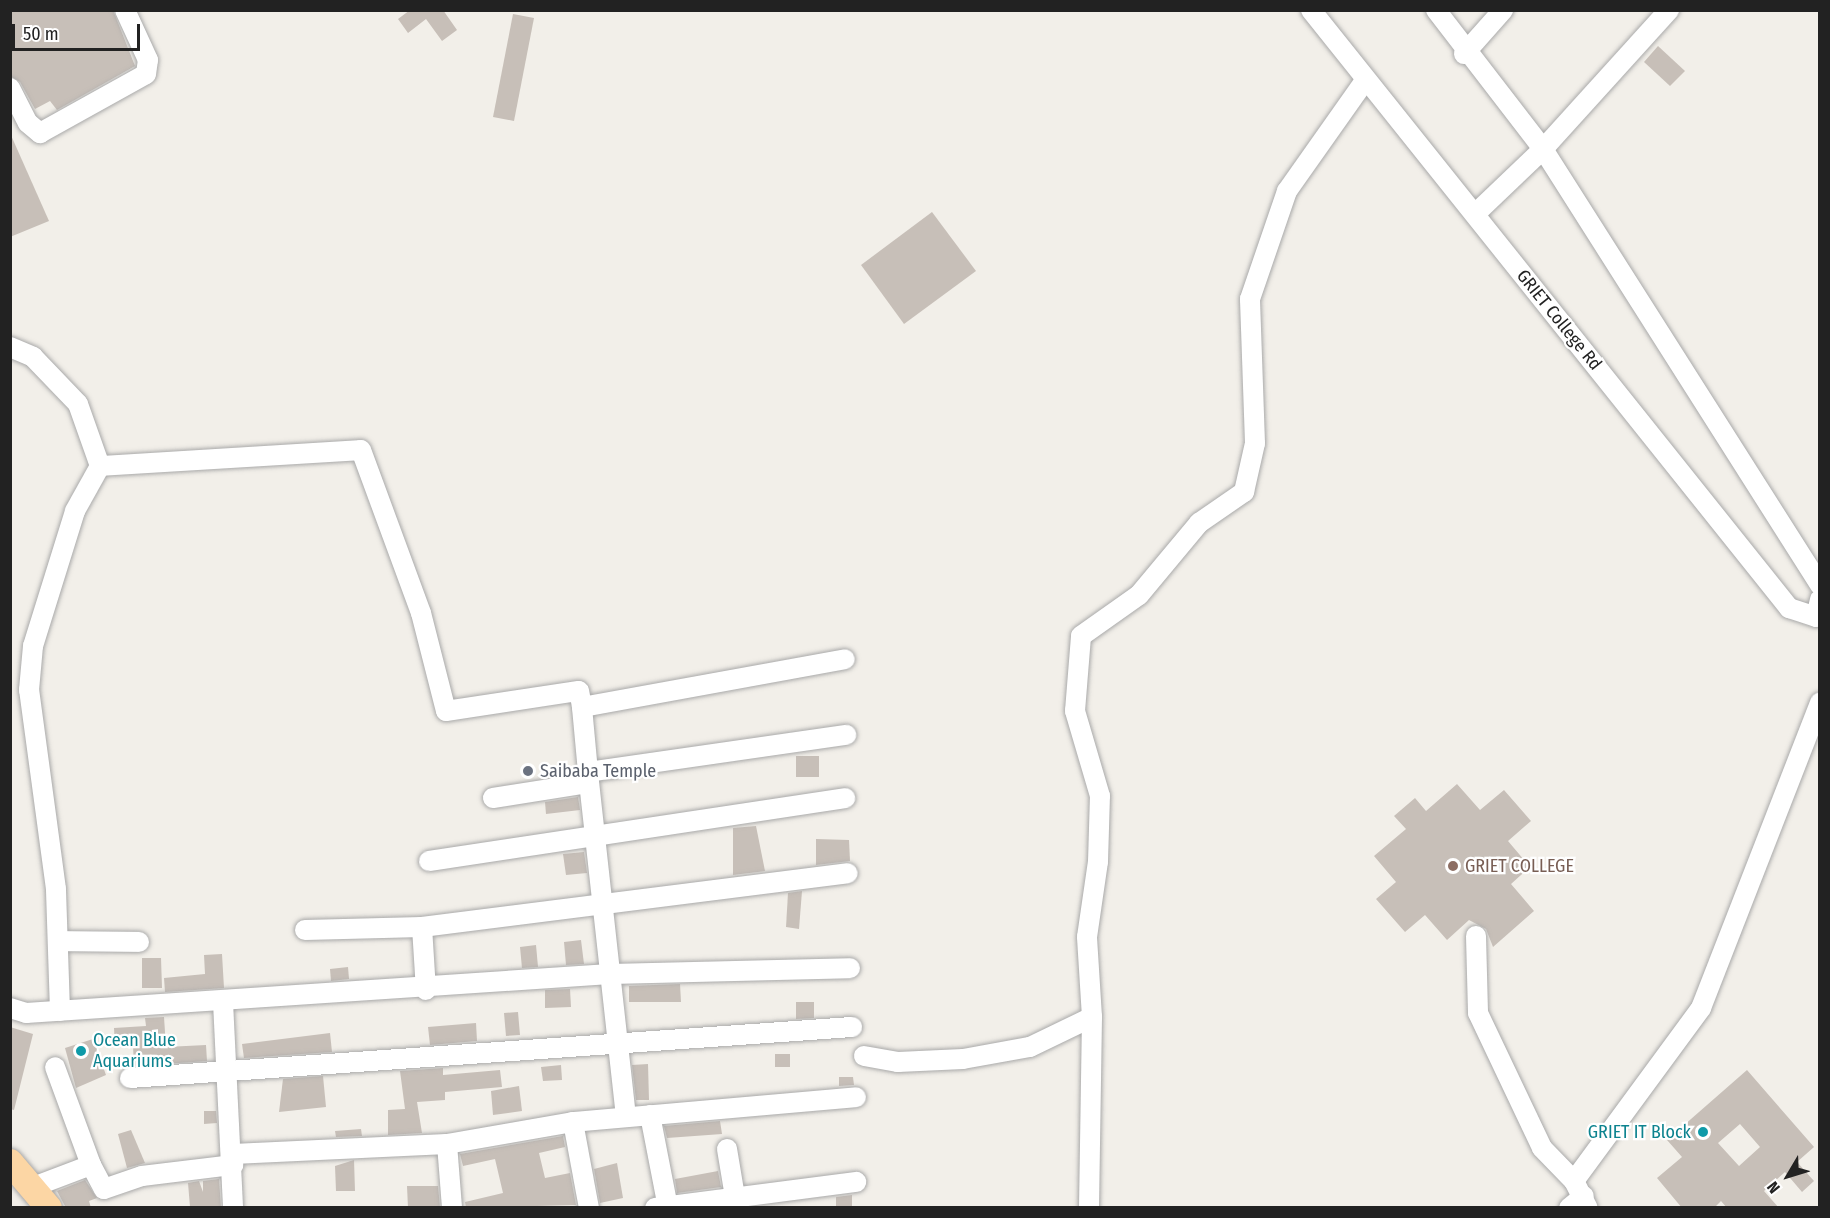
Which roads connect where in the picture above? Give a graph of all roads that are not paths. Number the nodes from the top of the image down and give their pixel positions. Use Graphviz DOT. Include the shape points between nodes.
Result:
graph roads {
  1 [pos="125,10"];
  2 [pos="1311,10"];
  3 [pos="1436,10"];
  4 [pos="1503,10"];
  5 [pos="1669,10"];
  6 [pos="1464,54"];
  7 [pos="1364,82"];
  8 [pos="10,88"];
  9 [pos="1543,149"];
  10 [pos="1474,214"];
  11 [pos="10,347"];
  12 [pos="100,466"];
  13 [pos="1820,585"];
  14 [pos="1818,617"];
  15 [pos="845,659"];
  16 [pos="1820,702"];
  17 [pos="582,707"];
  18 [pos="846,735"];
  19 [pos="589,777"];
  20 [pos="493,798"];
  21 [pos="845,798"];
  22 [pos="595,838"];
  23 [pos="429,861"];
  24 [pos="848,873"];
  25 [pos="602,904"];
  26 [pos="422,927"];
  27 [pos="305,930"];
  28 [pos="1476,936"];
  29 [pos="58,941"];
  30 [pos="140,942"];
  31 [pos="850,968"];
  32 [pos="610,974"];
  33 [pos="426,990"];
  34 [pos="223,1002"];
  35 [pos="10,1008"];
  36 [pos="60,1011"];
  37 [pos="1092,1017"];
  38 [pos="852,1028"];
  39 [pos="617,1044"];
  40 [pos="864,1056"];
  41 [pos="55,1067"];
  42 [pos="224,1071"];
  43 [pos="129,1078"];
  44 [pos="856,1097"];
  45 [pos="650,1115"];
  46 [pos="626,1117"];
  47 [pos="573,1122"];
  48 [pos="447,1144"];
  49 [pos="727,1149"];
  50 [pos="233,1159"];
  51 [pos="10,1162"];
  52 [pos="91,1165"];
  53 [pos="856,1182"];
  54 [pos="24,1193"];
  55 [pos="1579,1198"];
  56 [pos="742,1200"];
  57 [pos="664,1207"];
  58 [pos="49,1208"];
  59 [pos="233,1208"];
  60 [pos="452,1208"];
  61 [pos="589,1208"];
  62 [pos="1089,1208"];
  1 -- 8 [label="street" via="148,60 146,74 40,133 28,123"];
  2 -- 7 [label="street, GRIET College Rd"];
  3 -- 6 [label="street"];
  4 -- 6 [label="street"];
  5 -- 9 [label="street"];
  6 -- 9 [label="street"];
  7 -- 10 [label="street, GRIET College Rd"];
  7 -- 37 [label="street" via="1287,191 1250,299 1255,443 1244,492 1199,523 1139,595 1081,636 1075,711 1100,796 1098,862 1087,937"];
  9 -- 10 [label="street"];
  9 -- 13 [label="street"];
  10 -- 14 [label="street, GRIET College Rd" via="1789,608"];
  11 -- 12 [label="street" via="33,357 78,404"];
  12 -- 17 [label="street" via="361,450 422,613 446,711 579,691"];
  12 -- 29 [label="street" via="75,511 33,646 30,679"];
  15 -- 17 [label="street"];
  16 -- 55 [label="street" via="1701,1008"];
  17 -- 19 [label="street"];
  18 -- 19 [label="street"];
  19 -- 20 [label="street"];
  19 -- 22 [label="street"];
  21 -- 22 [label="street"];
  22 -- 23 [label="street"];
  22 -- 25 [label="street"];
  24 -- 25 [label="street"];
  25 -- 26 [label="street"];
  25 -- 32 [label="street"];
  26 -- 27 [label="street"];
  26 -- 33 [label="street"];
  28 -- 55 [label="street" via="1478,1013 1542,1148"];
  29 -- 30 [label="street"];
  29 -- 36 [label="street"];
  31 -- 32 [label="street"];
  32 -- 33 [label="street"];
  32 -- 39 [label="street"];
  33 -- 34 [label="street"];
  34 -- 36 [label="street"];
  34 -- 42 [label="street"];
  35 -- 36 [label="street"];
  37 -- 40 [label="street" via="1030,1047 963,1059 898,1062"];
  37 -- 62 [label="street"];
  38 -- 39 [label="street"];
  39 -- 42 [label="street"];
  39 -- 46 [label="street"];
  41 -- 52 [label="street"];
  42 -- 43 [label="street"];
  42 -- 50 [label="street"];
  44 -- 45 [label="street"];
  45 -- 46 [label="street"];
  45 -- 57 [label="street"];
  46 -- 47 [label="street"];
  47 -- 48 [label="street"];
  47 -- 61 [label="street"];
  48 -- 50 [label="street"];
  48 -- 60 [label="street"];
  49 -- 56 [label="street"];
  50 -- 52 [label="street" via="142,1176 104,1189"];
  50 -- 59 [label="street"];
  51 -- 54 [label="main road"];
  52 -- 54 [label="street"];
  53 -- 56 [label="street"];
  54 -- 58 [label="main road"];
  56 -- 57 [label="street"];
}
